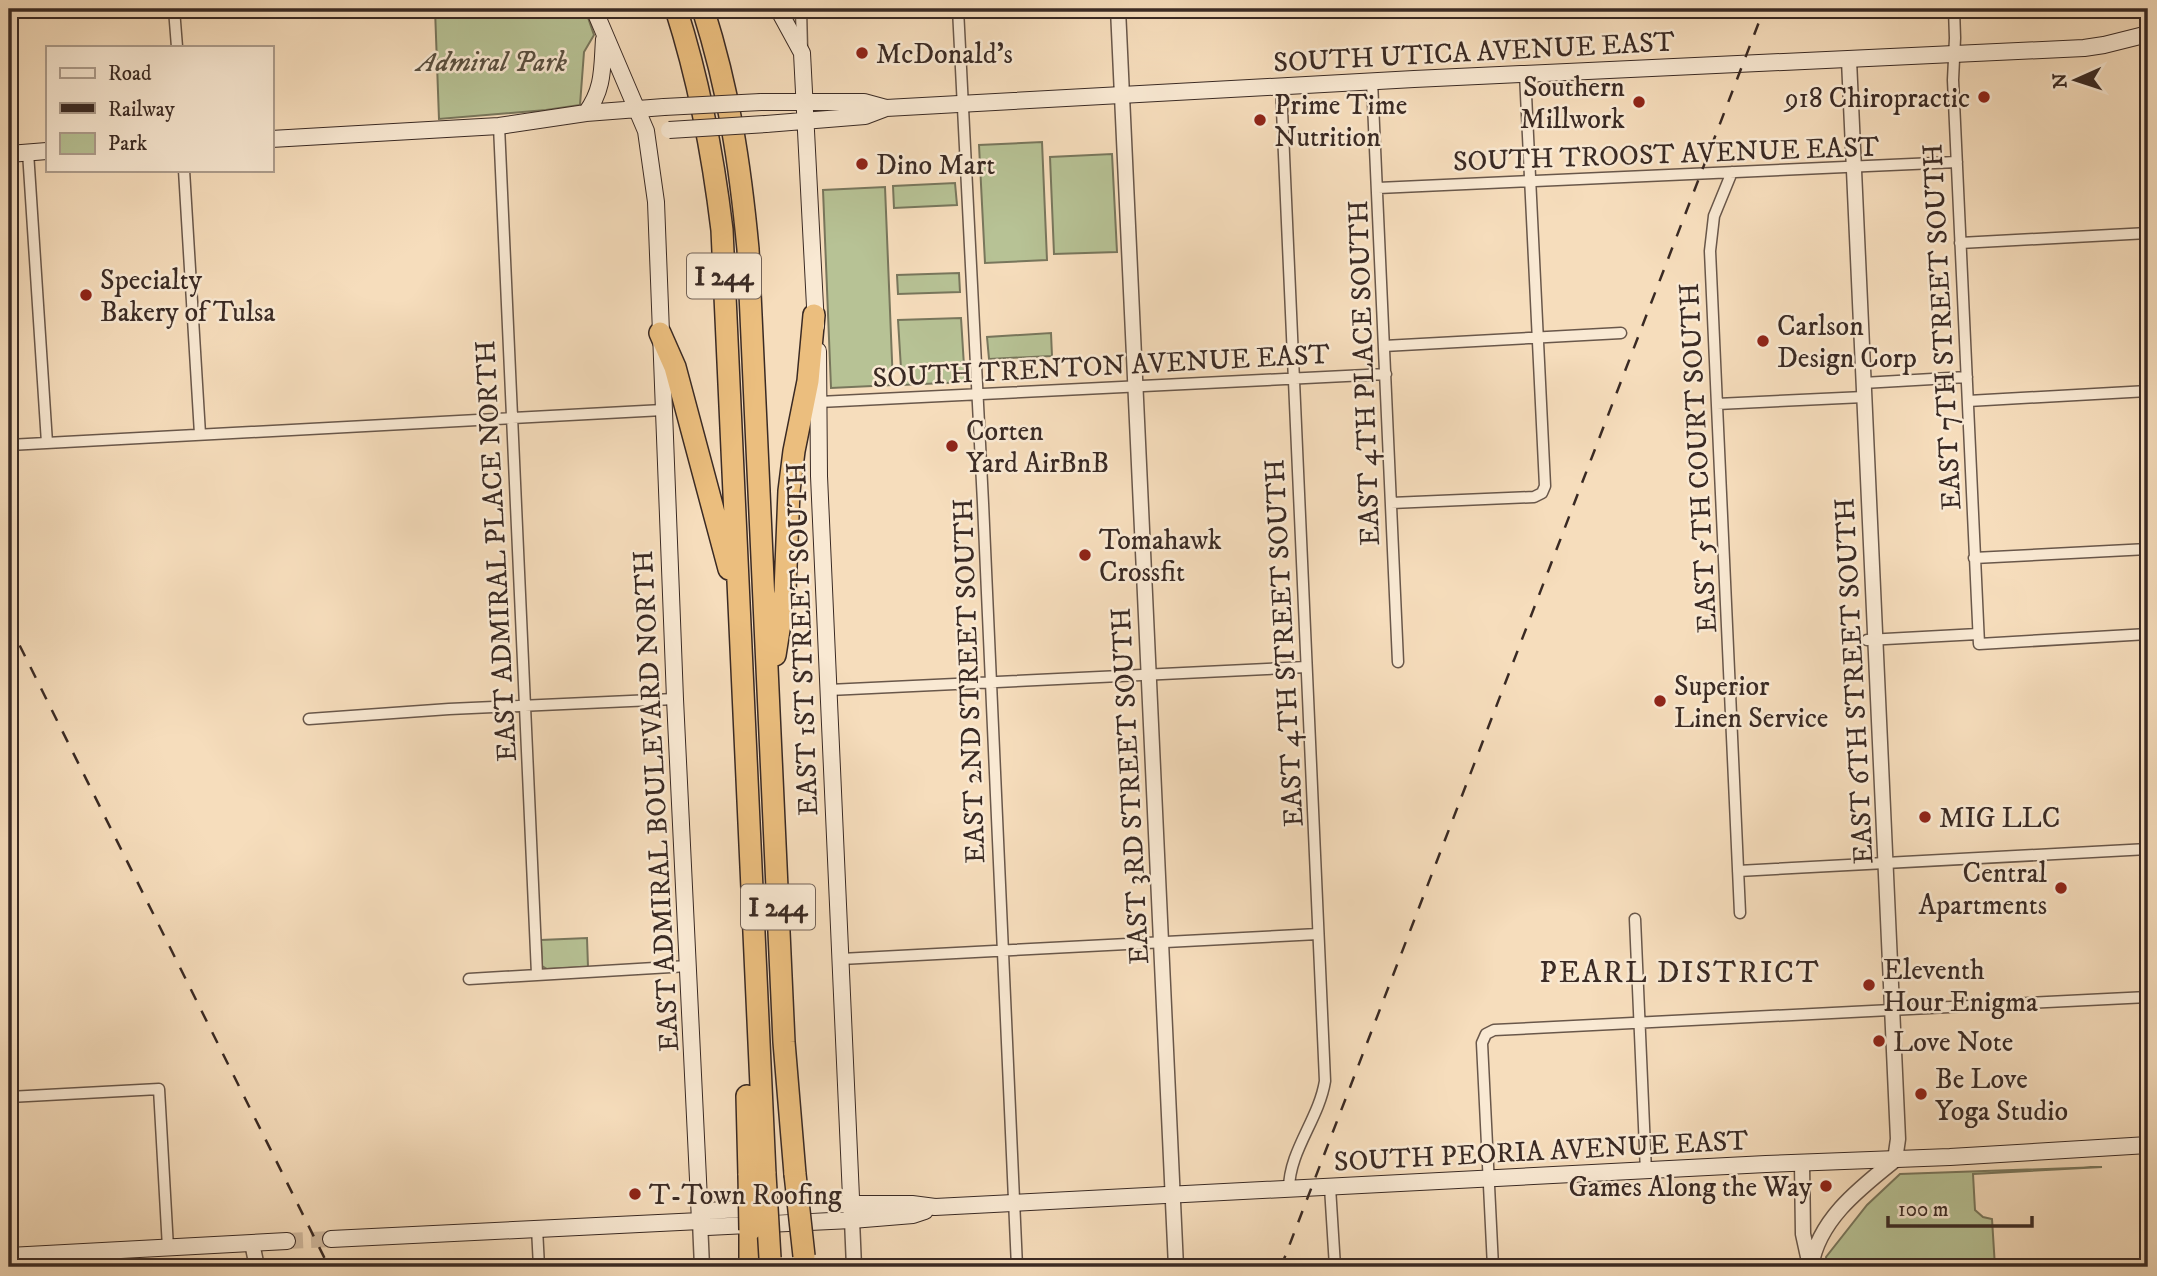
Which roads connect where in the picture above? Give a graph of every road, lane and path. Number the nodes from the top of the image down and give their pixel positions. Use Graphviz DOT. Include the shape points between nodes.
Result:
graph roads {
  1 [pos="174,9"];
  2 [pos="594,9"];
  3 [pos="676,9"];
  4 [pos="703,9"];
  5 [pos="778,9"];
  6 [pos="801,9"];
  7 [pos="958,9"];
  8 [pos="1118,9"];
  9 [pos="1954,9"];
  10 [pos="604,33"];
  11 [pos="2148,34"];
  12 [pos="177,46"];
  13 [pos="802,53"];
  14 [pos="1954,54"];
  15 [pos="1849,60"];
  16 [pos="1525,74"];
  17 [pos="1372,81"];
  18 [pos="1281,87"];
  19 [pos="1122,96"];
  20 [pos="805,101"];
  21 [pos="962,104"];
  22 [pos="637,108"];
  23 [pos="886,108"];
  24 [pos="586,113"];
  25 [pos="806,122"];
  26 [pos="499,126"];
  27 [pos="646,131"];
  28 [pos="273,139"];
  29 [pos="46,151"];
  30 [pos="27,152"];
  31 [pos="9,154"];
  32 [pos="1957,162"];
  33 [pos="1855,167"];
  34 [pos="184,172"];
  35 [pos="1732,172"];
  36 [pos="1532,181"];
  37 [pos="1378,188"];
  38 [pos="2148,233"];
  39 [pos="1960,243"];
  40 [pos="814,315"];
  41 [pos="660,333"];
  42 [pos="1621,333"];
  43 [pos="1538,338"];
  44 [pos="1384,346"];
  45 [pos="1386,374"];
  46 [pos="1967,377"];
  47 [pos="1293,378"];
  48 [pos="1136,386"];
  49 [pos="1864,390"];
  50 [pos="2148,391"];
  51 [pos="977,394"];
  52 [pos="1968,401"];
  53 [pos="819,402"];
  54 [pos="1717,404"];
  55 [pos="663,410"];
  56 [pos="512,418"];
  57 [pos="200,434"];
  58 [pos="47,443"];
  59 [pos="9,445"];
  60 [pos="1391,503"];
  61 [pos="2148,549"];
  62 [pos="1974,558"];
  63 [pos="739,605"];
  64 [pos="2148,634"];
  65 [pos="1871,639"];
  66 [pos="1979,639"];
  67 [pos="1398,662"];
  68 [pos="1306,667"];
  69 [pos="1148,675"];
  70 [pos="991,682"];
  71 [pos="829,691"];
  72 [pos="768,698"];
  73 [pos="676,699"];
  74 [pos="525,706"];
  75 [pos="309,719"];
  76 [pos="2148,849"];
  77 [pos="1886,863"];
  78 [pos="1738,871"];
  79 [pos="1741,913"];
  80 [pos="1635,919"];
  81 [pos="1318,934"];
  82 [pos="1160,943"];
  83 [pos="1002,951"];
  84 [pos="841,959"];
  85 [pos="688,966"];
  86 [pos="537,974"];
  87 [pos="468,979"];
  88 [pos="2148,997"];
  89 [pos="1892,1010"];
  90 [pos="1639,1024"];
  91 [pos="9,1097"];
  92 [pos="2148,1145"];
  93 [pos="1895,1160"];
  94 [pos="1802,1163"];
  95 [pos="1647,1172"];
  96 [pos="1489,1180"];
  97 [pos="1330,1187"];
  98 [pos="1289,1189"];
  99 [pos="1173,1195"];
  100 [pos="1014,1203"];
  101 [pos="851,1212"];
  102 [pos="700,1220"];
  103 [pos="537,1228"];
  104 [pos="331,1239"];
  105 [pos="287,1241"];
  106 [pos="252,1243"];
  107 [pos="168,1248"];
  108 [pos="9,1256"];
  109 [pos="116,1259"];
  110 [pos="761,1263"];
  111 [pos="805,1264"];
  112 [pos="2148,1264"];
  113 [pos="257,1267"];
  114 [pos="538,1267"];
  115 [pos="702,1267"];
  116 [pos="854,1267"];
  117 [pos="1017,1267"];
  118 [pos="1176,1267"];
  119 [pos="1335,1267"];
  120 [pos="1493,1267"];
  121 [pos="1811,1267"];
  122 [pos="2093,1267"];
  1 -- 12 [label="street"];
  2 -- 10 [label="main road, EAST ADMIRAL BOULEVARD NORTH"];
  3 -- 63 [label="highway, I 244" via="697,81 722,230"];
  4 -- 72 [label="highway, I 244" via="735,135 748,249"];
  5 -- 13 [label="main road"];
  6 -- 13 [label="street, EAST 1ST STREET SOUTH"];
  7 -- 21 [label="street, EAST 2ND STREET SOUTH"];
  8 -- 19 [label="street, EAST 3RD STREET SOUTH"];
  9 -- 14 [label="street, EAST 7TH STREET SOUTH"];
  10 -- 22 [label="main road, EAST ADMIRAL BOULEVARD NORTH"];
  10 -- 24 [label="main road" via="597,97"];
  11 -- 14 [label="main road, SOUTH UTICA AVENUE EAST" via="2093,47"];
  13 -- 20 [label="main road, EAST 1ST STREET SOUTH"];
  14 -- 15 [label="main road, SOUTH UTICA AVENUE EAST"];
  14 -- 32 [label="street, EAST 7TH STREET SOUTH"];
  15 -- 16 [label="main road, SOUTH UTICA AVENUE EAST"];
  15 -- 33 [label="street, EAST 6TH STREET SOUTH"];
  16 -- 17 [label="main road, SOUTH UTICA AVENUE EAST"];
  16 -- 36 [label="street"];
  17 -- 18 [label="main road, SOUTH UTICA AVENUE EAST"];
  17 -- 37 [label="street, EAST 4TH PLACE SOUTH"];
  18 -- 19 [label="main road, SOUTH UTICA AVENUE EAST"];
  18 -- 47 [label="street, EAST 4TH STREET SOUTH"];
  19 -- 21 [label="main road, SOUTH UTICA AVENUE EAST"];
  19 -- 48 [label="street, EAST 3RD STREET SOUTH"];
  20 -- 22 [label="main road, SOUTH UTICA AVENUE EAST, bridge"];
  20 -- 23 [label="main road, SOUTH UTICA AVENUE EAST" via="864,102"];
  20 -- 25 [label="main road, EAST 1ST STREET SOUTH"];
  21 -- 23 [label="main road, SOUTH UTICA AVENUE EAST"];
  21 -- 51 [label="street, EAST 2ND STREET SOUTH"];
  22 -- 24 [label="main road, SOUTH UTICA AVENUE EAST"];
  22 -- 27 [label="main road, EAST ADMIRAL BOULEVARD NORTH"];
  23 -- 25 [label="main road, SOUTH UTICA AVENUE EAST" via="865,116"];
  24 -- 26 [label="main road, SOUTH UTICA AVENUE EAST"];
  25 -- 27 [label="main road, SOUTH UTICA AVENUE EAST, bridge"];
  25 -- 40 [label="main road, EAST 1ST STREET SOUTH"];
  26 -- 28 [label="main road, SOUTH UTICA AVENUE EAST"];
  26 -- 56 [label="street, EAST ADMIRAL PLACE NORTH"];
  27 -- 41 [label="main road, EAST ADMIRAL BOULEVARD NORTH" via="656,202"];
  29 -- 30 [label="main road"];
  30 -- 31 [label="main road"];
  30 -- 58 [label="street"];
  32 -- 33 [label="street, SOUTH TROOST AVENUE EAST"];
  32 -- 39 [label="street, EAST 7TH STREET SOUTH"];
  33 -- 35 [label="street, SOUTH TROOST AVENUE EAST"];
  33 -- 49 [label="street, EAST 6TH STREET SOUTH"];
  34 -- 57 [label="street"];
  35 -- 36 [label="street, SOUTH TROOST AVENUE EAST"];
  35 -- 54 [label="street, EAST 5TH COURT SOUTH" via="1711,232"];
  36 -- 37 [label="street, SOUTH TROOST AVENUE EAST"];
  36 -- 43 [label="street"];
  37 -- 44 [label="street, EAST 4TH PLACE SOUTH"];
  38 -- 39 [label="street"];
  39 -- 46 [label="street, EAST 7TH STREET SOUTH"];
  40 -- 53 [label="main road, EAST 1ST STREET SOUTH"];
  40 -- 72 [label="highway" via="789,491 785,592"];
  41 -- 55 [label="main road, EAST ADMIRAL BOULEVARD NORTH"];
  41 -- 63 [label="highway" via="675,367"];
  42 -- 43 [label="street"];
  43 -- 44 [label="street"];
  43 -- 60 [label="street" via="1542,493"];
  44 -- 45 [label="street, EAST 4TH PLACE SOUTH"];
  45 -- 47 [label="street, SOUTH TRENTON AVENUE EAST"];
  45 -- 60 [label="street, EAST 4TH PLACE SOUTH"];
  46 -- 49 [label="street"];
  46 -- 52 [label="street, EAST 7TH STREET SOUTH"];
  47 -- 48 [label="street, SOUTH TRENTON AVENUE EAST"];
  47 -- 68 [label="street, EAST 4TH STREET SOUTH"];
  48 -- 51 [label="street, SOUTH TRENTON AVENUE EAST"];
  48 -- 69 [label="street, EAST 3RD STREET SOUTH"];
  49 -- 54 [label="street"];
  49 -- 65 [label="street, EAST 6TH STREET SOUTH"];
  50 -- 52 [label="street"];
  51 -- 53 [label="street, SOUTH TRENTON AVENUE EAST"];
  51 -- 70 [label="street, EAST 2ND STREET SOUTH"];
  52 -- 62 [label="street, EAST 7TH STREET SOUTH"];
  53 -- 71 [label="main road, EAST 1ST STREET SOUTH"];
  54 -- 78 [label="street, EAST 5TH COURT SOUTH"];
  55 -- 56 [label="street"];
  55 -- 73 [label="main road, EAST ADMIRAL BOULEVARD NORTH"];
  56 -- 57 [label="street"];
  56 -- 74 [label="street, EAST ADMIRAL PLACE NORTH"];
  57 -- 58 [label="street"];
  58 -- 59 [label="street"];
  60 -- 67 [label="street, EAST 4TH PLACE SOUTH"];
  61 -- 62 [label="street"];
  62 -- 66 [label="street, EAST 7TH STREET SOUTH"];
  63 -- 110 [label="highway, I 244, bridge"];
  64 -- 66 [label="street"];
  65 -- 66 [label="street"];
  65 -- 77 [label="street, EAST 6TH STREET SOUTH"];
  68 -- 69 [label="street"];
  68 -- 81 [label="street, EAST 4TH STREET SOUTH"];
  69 -- 70 [label="street"];
  69 -- 82 [label="street, EAST 3RD STREET SOUTH"];
  70 -- 71 [label="street"];
  70 -- 83 [label="street, EAST 2ND STREET SOUTH"];
  71 -- 84 [label="main road, EAST 1ST STREET SOUTH"];
  72 -- 111 [label="highway, I 244, bridge" via="784,1042"];
  73 -- 74 [label="street"];
  73 -- 85 [label="main road, EAST ADMIRAL BOULEVARD NORTH"];
  74 -- 75 [label="street"];
  74 -- 86 [label="street, EAST ADMIRAL PLACE NORTH"];
  76 -- 77 [label="street"];
  77 -- 78 [label="street"];
  77 -- 89 [label="street, EAST 6TH STREET SOUTH"];
  78 -- 79 [label="street, EAST 5TH COURT SOUTH"];
  80 -- 90 [label="street"];
  81 -- 82 [label="street"];
  81 -- 98 [label="street, EAST 4TH STREET SOUTH" via="1325,1081 1289,1174"];
  82 -- 83 [label="street"];
  82 -- 99 [label="street, EAST 3RD STREET SOUTH"];
  83 -- 84 [label="street"];
  83 -- 100 [label="street, EAST 2ND STREET SOUTH"];
  84 -- 101 [label="main road, EAST 1ST STREET SOUTH"];
  85 -- 86 [label="street"];
  85 -- 102 [label="main road, EAST ADMIRAL BOULEVARD NORTH"];
  86 -- 87 [label="street"];
  88 -- 89 [label="street"];
  89 -- 90 [label="street"];
  89 -- 93 [label="street, EAST 6TH STREET SOUTH"];
  90 -- 95 [label="street"];
  90 -- 96 [label="street" via="1486,1034 1482,1043"];
  91 -- 107 [label="street" via="159,1089"];
  92 -- 93 [label="main road, SOUTH PEORIA AVENUE EAST"];
  93 -- 94 [label="main road, SOUTH PEORIA AVENUE EAST"];
  93 -- 121 [label="street" via="1835,1215 1819,1240"];
  94 -- 95 [label="main road, SOUTH PEORIA AVENUE EAST"];
  94 -- 121 [label="street" via="1803,1234"];
  95 -- 96 [label="main road, SOUTH PEORIA AVENUE EAST"];
  96 -- 97 [label="main road, SOUTH PEORIA AVENUE EAST"];
  96 -- 120 [label="street"];
  97 -- 98 [label="main road, SOUTH PEORIA AVENUE EAST"];
  97 -- 119 [label="street"];
  98 -- 99 [label="main road, SOUTH PEORIA AVENUE EAST"];
  99 -- 100 [label="main road, SOUTH PEORIA AVENUE EAST"];
  99 -- 118 [label="street, EAST 3RD STREET SOUTH"];
  100 -- 101 [label="main road, SOUTH PEORIA AVENUE EAST" via="936,1207 913,1215"];
  100 -- 117 [label="street, EAST 2ND STREET SOUTH"];
  101 -- 102 [label="main road, SOUTH PEORIA AVENUE EAST" via="707,1227"];
  101 -- 116 [label="street, EAST 1ST STREET SOUTH"];
  102 -- 103 [label="main road, SOUTH PEORIA AVENUE EAST"];
  102 -- 115 [label="street, EAST ADMIRAL BOULEVARD NORTH"];
  103 -- 104 [label="main road, SOUTH PEORIA AVENUE EAST"];
  103 -- 114 [label="street"];
  105 -- 106 [label="main road"];
  106 -- 107 [label="main road"];
  106 -- 113 [label="street"];
  107 -- 109 [label="main road"];
  108 -- 109 [label="main road"];
  112 -- 122 [label="street"];
}
